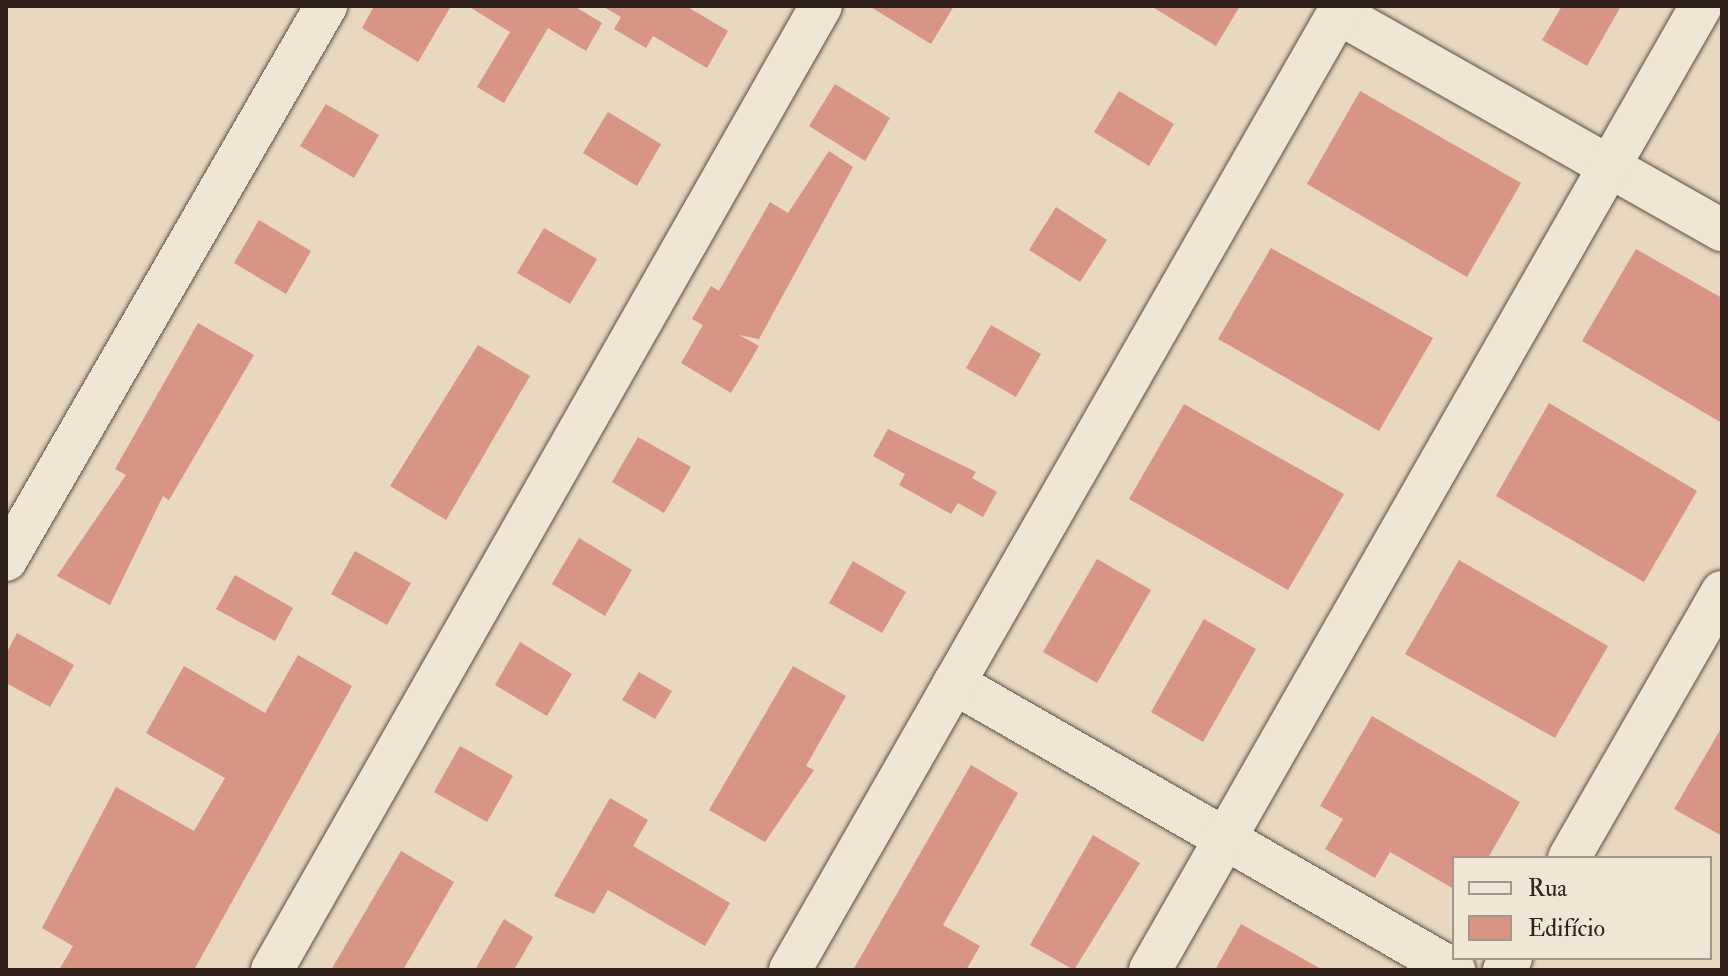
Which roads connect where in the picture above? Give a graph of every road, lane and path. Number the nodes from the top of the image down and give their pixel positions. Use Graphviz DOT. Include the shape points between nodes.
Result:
graph roads {
  1 [pos="326,6"];
  2 [pos="821,6"];
  3 [pos="1701,6"];
  4 [pos="1340,10"];
  5 [pos="1609,167"];
  6 [pos="1722,230"];
  7 [pos="6,560"];
  8 [pos="1722,592"];
  9 [pos="954,683"];
  10 [pos="1225,838"];
  11 [pos="1570,856"];
  12 [pos="272,970"];
  13 [pos="790,970"];
  14 [pos="1150,970"];
  15 [pos="1454,970"];
  1 -- 7 [label="street"];
  2 -- 12 [label="street"];
  3 -- 5 [label="street"];
  4 -- 5 [label="street"];
  4 -- 9 [label="street"];
  5 -- 6 [label="street"];
  5 -- 10 [label="street"];
  8 -- 11 [label="street"];
  9 -- 10 [label="street"];
  9 -- 13 [label="street"];
  10 -- 14 [label="street"];
  10 -- 15 [label="street"];
}
